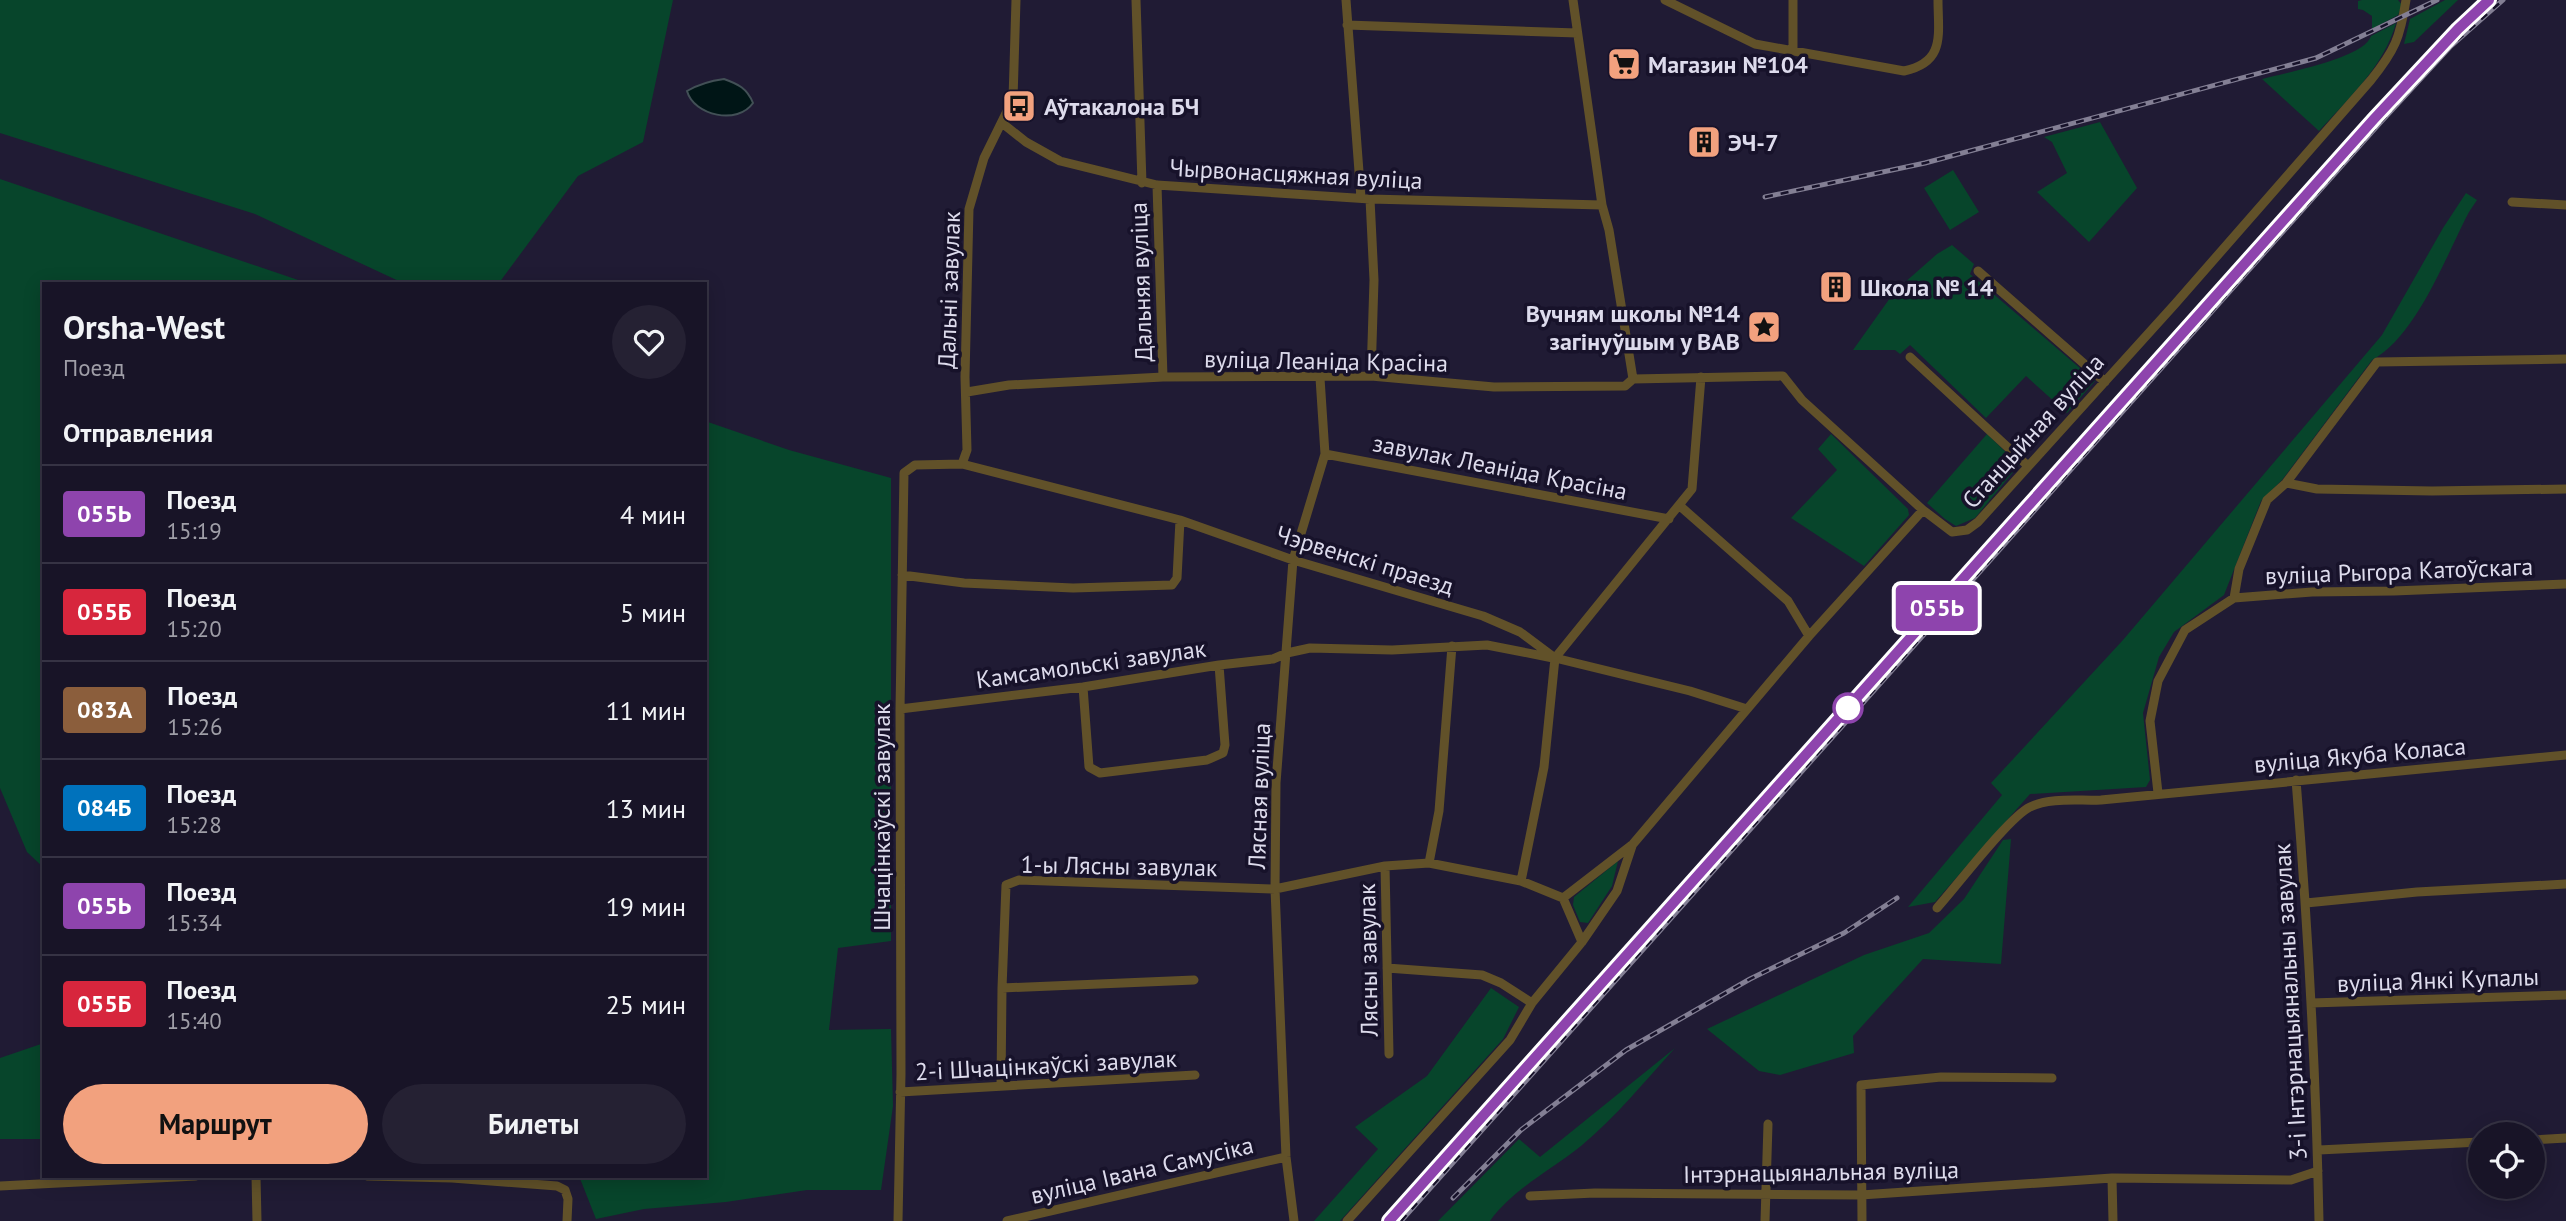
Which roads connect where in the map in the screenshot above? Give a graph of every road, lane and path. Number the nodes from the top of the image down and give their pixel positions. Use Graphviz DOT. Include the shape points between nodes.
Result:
graph roads {
  1 [pos="1016,0"];
  2 [pos="1136,0"];
  3 [pos="1346,0"];
  4 [pos="1573,0"];
  5 [pos="1665,0"];
  6 [pos="1793,0"];
  7 [pos="1938,0"];
  8 [pos="2406,0"];
  9 [pos="1347,25"];
  10 [pos="1577,33"];
  11 [pos="1793,50"];
  12 [pos="1003,123"];
  13 [pos="1142,183"];
  14 [pos="1157,185"];
  15 [pos="1365,198"];
  16 [pos="2512,202"];
  17 [pos="1602,205"];
  18 [pos="2566,205"];
  19 [pos="1978,271"];
  20 [pos="1910,357"];
  21 [pos="2566,359"];
  22 [pos="1371,376"];
  23 [pos="1163,377"];
  24 [pos="1701,377"];
  25 [pos="1320,378"];
  26 [pos="1633,379"];
  27 [pos="2105,382"];
  28 [pos="967,392"];
  29 [pos="1325,454"];
  30 [pos="962,464"];
  31 [pos="2028,466"];
  32 [pos="2286,483"];
  33 [pos="2566,489"];
  34 [pos="1680,506"];
  35 [pos="1923,510"];
  36 [pos="1669,519"];
  37 [pos="1180,520"];
  38 [pos="1293,559"];
  39 [pos="902,575"];
  40 [pos="2566,584"];
  41 [pos="2234,598"];
  42 [pos="1809,636"];
  43 [pos="1452,646"];
  44 [pos="1287,653"];
  45 [pos="1555,658"];
  46 [pos="1219,665"];
  47 [pos="1083,687"];
  48 [pos="900,709"];
  49 [pos="1747,709"];
  50 [pos="2566,755"];
  51 [pos="2296,780"];
  52 [pos="2158,793"];
  53 [pos="1633,844"];
  54 [pos="1429,863"];
  55 [pos="1385,866"];
  56 [pos="1521,881"];
  57 [pos="2566,884"];
  58 [pos="1275,889"];
  59 [pos="1563,898"];
  60 [pos="2306,903"];
  61 [pos="1937,908"];
  62 [pos="1583,942"];
  63 [pos="1387,968"];
  64 [pos="1194,980"];
  65 [pos="1002,988"];
  66 [pos="2566,995"];
  67 [pos="1532,1003"];
  68 [pos="2311,1003"];
  69 [pos="1389,1054"];
  70 [pos="1195,1075"];
  71 [pos="2052,1078"];
  72 [pos="1001,1086"];
  73 [pos="900,1092"];
  74 [pos="1768,1124"];
  75 [pos="2566,1138"];
  76 [pos="2545,1139"];
  77 [pos="2468,1143"];
  78 [pos="2319,1150"];
  79 [pos="1286,1157"];
  80 [pos="2318,1171"];
  81 [pos="157,1178"];
  82 [pos="256,1178"];
  83 [pos="452,1178"];
  84 [pos="2112,1178"];
  85 [pos="0,1186"];
  86 [pos="1861,1195"];
  87 [pos="1530,1196"];
  88 [pos="1766,1196"];
  89 [pos="257,1221"];
  90 [pos="567,1221"];
  91 [pos="898,1221"];
  92 [pos="1007,1221"];
  93 [pos="1294,1221"];
  94 [pos="1347,1221"];
  95 [pos="1765,1221"];
  96 [pos="1862,1221"];
  97 [pos="2113,1221"];
  98 [pos="2319,1221"];
  1 -- 12 [label="street, Дальні завулак" via="1013,99"];
  2 -- 13 [label="street, Дальняя вуліца"];
  3 -- 9 [label="street"];
  4 -- 10 [label="street"];
  5 -- 11 [label="street" via="1755,44"];
  6 -- 11 [label="street"];
  7 -- 11 [label="street" via="1938,47 1919,68 1904,71"];
  8 -- 27 [label="street, Станцыйная вуліца" via="2399,40 2388,59"];
  9 -- 10 [label="street"];
  9 -- 15 [label="street"];
  10 -- 17 [label="street"];
  12 -- 13 [label="street, Чырвонасцяжная вуліца" via="1060,161"];
  12 -- 28 [label="street, Дальні завулак" via="984,158 969,209"];
  13 -- 14 [label="street, Чырвонасцяжная вуліца"];
  14 -- 15 [label="street, Чырвонасцяжная вуліца"];
  14 -- 23 [label="street, Дальняя вуліца"];
  15 -- 17 [label="street, Чырвонасцяжная вуліца"];
  15 -- 22 [label="street" via="1374,280"];
  16 -- 18 [label="street"];
  17 -- 26 [label="street"];
  19 -- 27 [label="street"];
  20 -- 31 [label="street"];
  21 -- 32 [label="street" via="2377,362"];
  22 -- 25 [label="street, вуліца Леаніда Красіна"];
  22 -- 26 [label="street, вуліца Леаніда Красіна" via="1494,387 1625,386"];
  23 -- 25 [label="street, вуліца Леаніда Красіна"];
  23 -- 28 [label="street, вуліца Леаніда Красіна" via="1009,385"];
  24 -- 26 [label="street, вуліца Леаніда Красіна"];
  24 -- 34 [label="street" via="1692,489"];
  24 -- 35 [label="street, вуліца Леаніда Красіна" via="1783,376 1802,400"];
  25 -- 29 [label="street, Лясная вуліца"];
  27 -- 31 [label="street, Станцыйная вуліца"];
  28 -- 30 [label="street, Дальні завулак" via="967,450"];
  29 -- 36 [label="street, завулак Леаніда Красіна"];
  29 -- 38 [label="street, Лясная вуліца"];
  30 -- 37 [label="street, Чэрвенскі праезд"];
  30 -- 39 [label="street, Шчацінкаўскі завулак" via="915,465 904,473"];
  31 -- 35 [label="street, Станцыйная вуліца" via="1967,530 1952,532"];
  32 -- 33 [label="street" via="2343,490"];
  32 -- 41 [label="street" via="2267,500 2239,569"];
  34 -- 36 [label="street"];
  34 -- 42 [label="street" via="1788,601"];
  35 -- 42 [label="street"];
  36 -- 45 [label="street"];
  37 -- 38 [label="street, Чэрвенскі праезд"];
  37 -- 39 [label="street" via="1177,578 1172,585 1062,587"];
  38 -- 44 [label="street, Лясная вуліца"];
  38 -- 45 [label="street, Чэрвенскі праезд" via="1483,617 1520,632"];
  39 -- 48 [label="street, Шчацінкаўскі завулак"];
  40 -- 41 [label="street, вуліца Рыгора Катоўскага"];
  41 -- 52 [label="street" via="2185,629 2158,681 2150,720"];
  42 -- 49 [label="street"];
  43 -- 44 [label="street, Камсамольскі завулак" via="1310,648"];
  43 -- 45 [label="street, Камсамольскі завулак" via="1487,645"];
  43 -- 54 [label="street" via="1439,811"];
  44 -- 46 [label="street, Камсамольскі завулак"];
  44 -- 58 [label="street, Лясная вуліца" via="1276,783"];
  45 -- 49 [label="street, Чэрвенскі праезд"];
  45 -- 56 [label="street" via="1544,767"];
  46 -- 47 [label="street, Камсамольскі завулак"];
  46 -- 47 [label="street" via="1226,745 1223,753 1208,760 1100,773 1089,767"];
  47 -- 48 [label="street, Камсамольскі завулак"];
  48 -- 73 [label="street, Шчацінкаўскі завулак"];
  49 -- 53 [label="street"];
  50 -- 51 [label="street, вуліца Якуба Коласа"];
  51 -- 52 [label="street, вуліца Якуба Коласа"];
  51 -- 60 [label="street, 3-і Інтэрнацыянальны завулак"];
  52 -- 61 [label="street, вуліца Якуба Коласа" via="2047,802 2028,808"];
  53 -- 59 [label="street"];
  53 -- 62 [label="street" via="1617,891"];
  54 -- 55 [label="street, 1-ы Лясны завулак"];
  54 -- 56 [label="street, 1-ы Лясны завулак"];
  55 -- 58 [label="street, 1-ы Лясны завулак"];
  55 -- 63 [label="street, Лясны завулак"];
  56 -- 59 [label="street"];
  57 -- 60 [label="street"];
  58 -- 65 [label="street, 1-ы Лясны завулак" via="1018,880 1006,885"];
  58 -- 79 [label="street, Лясная вуліца"];
  59 -- 62 [label="street"];
  60 -- 68 [label="street, 3-і Інтэрнацыянальны завулак"];
  62 -- 67 [label="street"];
  63 -- 67 [label="street" via="1482,975"];
  63 -- 69 [label="street, Лясны завулак"];
  64 -- 65 [label="street"];
  65 -- 72 [label="street"];
  66 -- 68 [label="street, вуліца Янкі Купалы"];
  67 -- 94 [label="street" via="1510,1040"];
  68 -- 78 [label="street, 3-і Інтэрнацыянальны завулак"];
  70 -- 72 [label="street, 2-і Шчацінкаўскі завулак"];
  71 -- 86 [label="street" via="1941,1077 1861,1085"];
  72 -- 73 [label="street, 2-і Шчацінкаўскі завулак"];
  73 -- 91 [label="street, Шчацінкаўскі завулак"];
  74 -- 88 [label="street"];
  75 -- 76 [label="street"];
  77 -- 78 [label="street"];
  78 -- 80 [label="street, 3-і Інтэрнацыянальны завулак"];
  79 -- 92 [label="street, вуліца Івана Самусіка"];
  79 -- 93 [label="street, Лясная вуліца"];
  80 -- 84 [label="street, Інтэрнацыянальная вуліца" via="2291,1180"];
  80 -- 98 [label="street, 3-і Інтэрнацыянальны завулак"];
  81 -- 85 [label="street"];
  82 -- 89 [label="street"];
  83 -- 90 [label="street" via="557,1186 565,1190 568,1199"];
  84 -- 86 [label="street, Інтэрнацыянальная вуліца"];
  84 -- 97 [label="street"];
  86 -- 88 [label="street, Інтэрнацыянальная вуліца"];
  86 -- 96 [label="street"];
  87 -- 88 [label="street, Інтэрнацыянальная вуліца"];
  88 -- 95 [label="street"];
}
